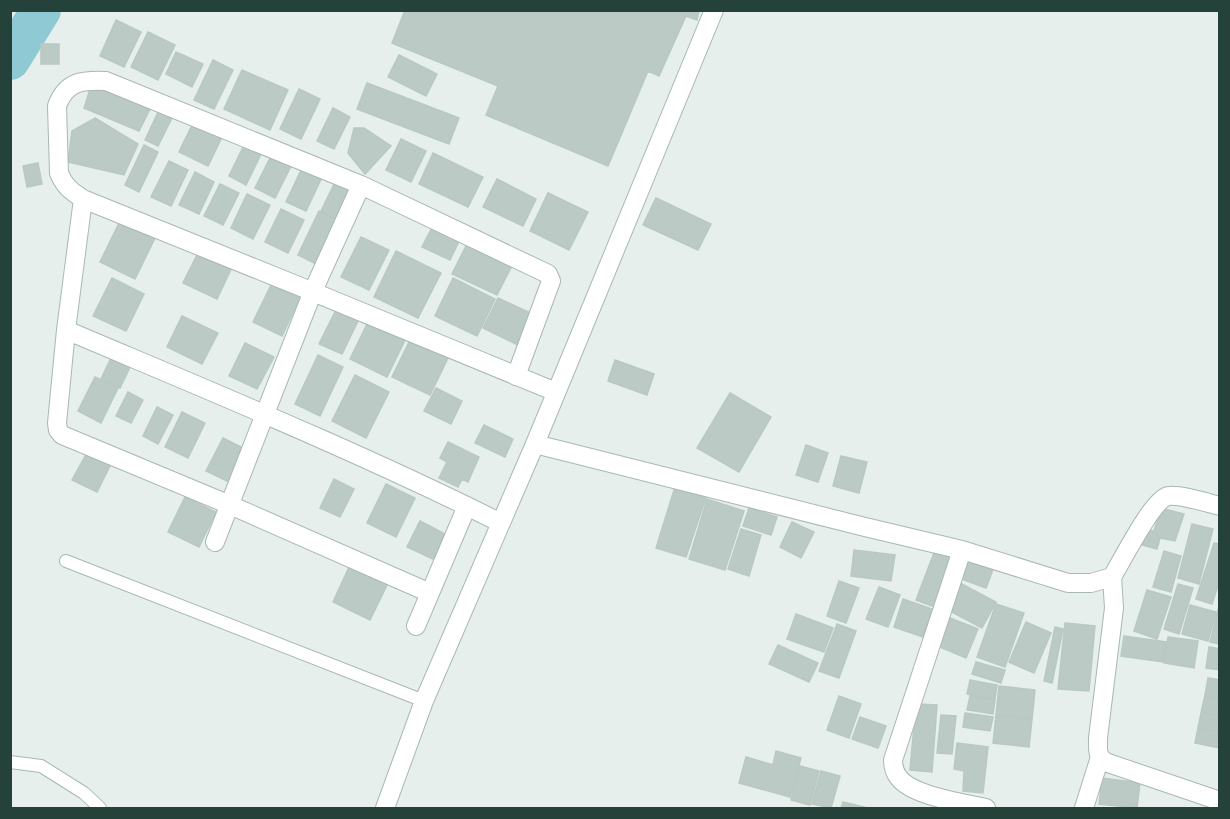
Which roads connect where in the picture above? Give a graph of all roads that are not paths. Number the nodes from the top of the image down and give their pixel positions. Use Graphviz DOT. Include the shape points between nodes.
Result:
graph roads {
  1 [pos="714,10"];
  2 [pos="362,186"];
  3 [pos="83,199"];
  4 [pos="313,291"];
  5 [pos="66,330"];
  6 [pos="516,375"];
  7 [pos="556,392"];
  8 [pos="265,415"];
  9 [pos="535,444"];
  10 [pos="230,505"];
  11 [pos="467,506"];
  12 [pos="1220,506"];
  13 [pos="501,523"];
  14 [pos="215,542"];
  15 [pos="962,550"];
  16 [pos="66,561"];
  17 [pos="1112,577"];
  18 [pos="430,593"];
  19 [pos="416,627"];
  20 [pos="424,701"];
  21 [pos="1100,757"];
  22 [pos="10,762"];
  23 [pos="1220,801"];
  24 [pos="100,808"];
  25 [pos="385,808"];
  26 [pos="986,808"];
  27 [pos="1084,808"];
  1 -- 7 [label="street"];
  2 -- 3 [label="street" via="106,81 87,81 71,86 60,96 57,106 59,173 63,183"];
  2 -- 4 [label="street"];
  2 -- 6 [label="street" via="548,274 550,281"];
  3 -- 4 [label="street"];
  3 -- 5 [label="street"];
  4 -- 6 [label="street"];
  4 -- 8 [label="street"];
  5 -- 8 [label="street"];
  5 -- 10 [label="street" via="57,423 62,435"];
  6 -- 7 [label="street"];
  7 -- 9 [label="street"];
  8 -- 10 [label="street"];
  8 -- 11 [label="street"];
  9 -- 13 [label="street"];
  9 -- 15 [label="street"];
  10 -- 14 [label="street"];
  10 -- 18 [label="street"];
  11 -- 13 [label="street"];
  11 -- 18 [label="street"];
  12 -- 17 [label="street" via="1179,496 1163,498"];
  13 -- 20 [label="street"];
  15 -- 17 [label="street" via="1068,583 1091,583"];
  15 -- 26 [label="street" via="893,760 897,776 915,790"];
  16 -- 20 [label="lane"];
  17 -- 21 [label="street" via="1114,608 1098,738"];
  18 -- 19 [label="street"];
  20 -- 25 [label="street"];
  21 -- 23 [label="street" via="1108,764"];
  21 -- 27 [label="street"];
  22 -- 24 [label="lane" via="41,766"];
}
